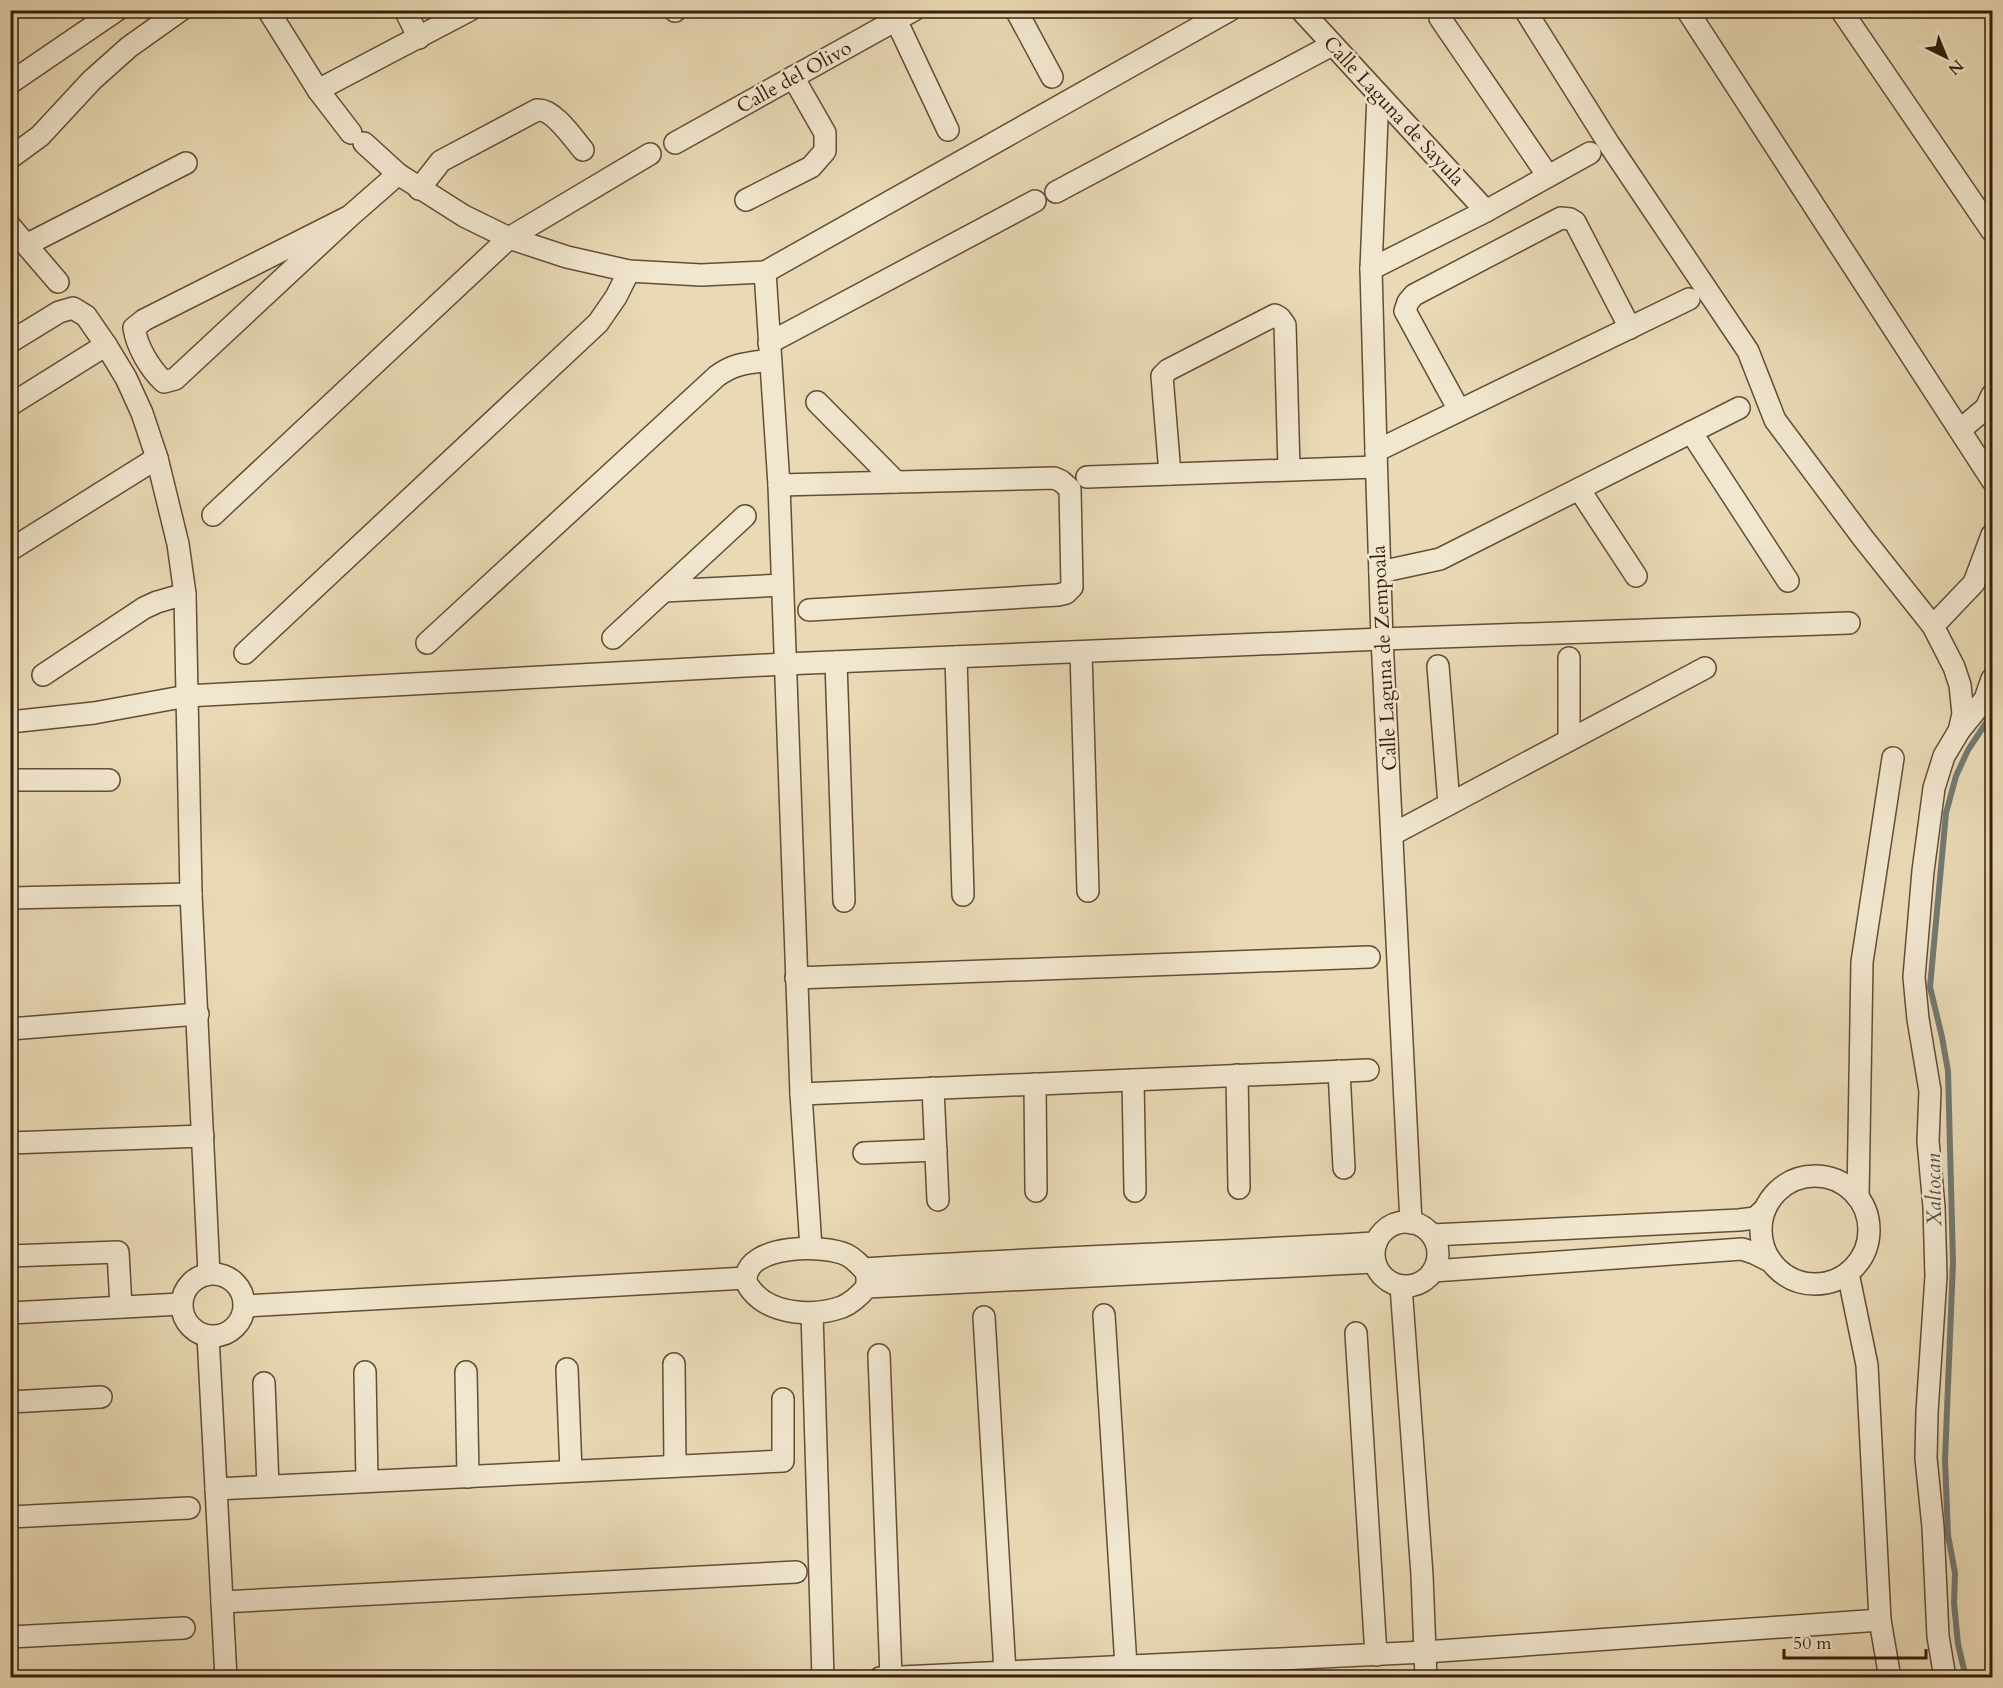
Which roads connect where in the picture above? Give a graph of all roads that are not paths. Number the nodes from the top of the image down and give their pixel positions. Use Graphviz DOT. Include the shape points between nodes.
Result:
graph roads {
  1 [pos="117,10"];
  2 [pos="181,10"];
  3 [pos="268,10"];
  4 [pos="405,10"];
  5 [pos="470,10"];
  6 [pos="1016,10"];
  7 [pos="1230,10"];
  8 [pos="1526,10"];
  9 [pos="1687,10"];
  10 [pos="1841,10"];
  11 [pos="901,14"];
  12 [pos="1312,14"];
  13 [pos="1440,18"];
  14 [pos="418,38"];
  15 [pos="1332,45"];
  16 [pos="1052,76"];
  17 [pos="793,78"];
  18 [pos="10,83"];
  19 [pos="318,90"];
  20 [pos="1378,94"];
  21 [pos="948,130"];
  22 [pos="675,144"];
  23 [pos="583,150"];
  24 [pos="1590,153"];
  25 [pos="650,154"];
  26 [pos="10,158"];
  27 [pos="186,163"];
  28 [pos="398,174"];
  29 [pos="1548,176"];
  30 [pos="419,189"];
  31 [pos="1056,192"];
  32 [pos="746,200"];
  33 [pos="1035,201"];
  34 [pos="1486,211"];
  35 [pos="350,216"];
  36 [pos="10,226"];
  37 [pos="1992,231"];
  38 [pos="509,238"];
  39 [pos="28,244"];
  40 [pos="1371,269"];
  41 [pos="629,271"];
  42 [pos="765,272"];
  43 [pos="58,282"];
  44 [pos="1689,299"];
  45 [pos="1630,328"];
  46 [pos="10,342"];
  47 [pos="106,345"];
  48 [pos="770,352"];
  49 [pos="1992,395"];
  50 [pos="817,402"];
  51 [pos="10,405"];
  52 [pos="1739,408"];
  53 [pos="1459,410"];
  54 [pos="1960,430"];
  55 [pos="1691,432"];
  56 [pos="157,458"];
  57 [pos="1376,459"];
  58 [pos="1288,469"];
  59 [pos="1170,474"];
  60 [pos="1087,477"];
  61 [pos="1992,480"];
  62 [pos="896,482"];
  63 [pos="779,485"];
  64 [pos="1579,489"];
  65 [pos="213,515"];
  66 [pos="745,516"];
  67 [pos="1992,535"];
  68 [pos="10,550"];
  69 [pos="1380,572"];
  70 [pos="1636,576"];
  71 [pos="1788,581"];
  72 [pos="782,585"];
  73 [pos="664,591"];
  74 [pos="185,594"];
  75 [pos="809,610"];
  76 [pos="1849,623"];
  77 [pos="1933,626"];
  78 [pos="613,638"];
  79 [pos="1382,639"];
  80 [pos="427,644"];
  81 [pos="245,652"];
  82 [pos="1081,652"];
  83 [pos="957,657"];
  84 [pos="1569,658"];
  85 [pos="836,662"];
  86 [pos="784,664"];
  87 [pos="1438,666"];
  88 [pos="1705,668"];
  89 [pos="43,675"];
  90 [pos="1992,679"];
  91 [pos="187,696"];
  92 [pos="10,722"];
  93 [pos="1959,731"];
  94 [pos="1569,740"];
  95 [pos="1893,758"];
  96 [pos="10,780"];
  97 [pos="109,780"];
  98 [pos="1449,804"];
  99 [pos="1393,834"];
  100 [pos="1088,891"];
  101 [pos="191,894"];
  102 [pos="963,895"];
  103 [pos="10,898"];
  104 [pos="844,901"];
  105 [pos="1369,957"];
  106 [pos="796,978"];
  107 [pos="198,1014"];
  108 [pos="10,1029"];
  109 [pos="1368,1070"];
  110 [pos="1339,1071"];
  111 [pos="1237,1075"];
  112 [pos="1133,1080"];
  113 [pos="1035,1084"];
  114 [pos="933,1088"];
  115 [pos="801,1094"];
  116 [pos="203,1136"];
  117 [pos="10,1143"];
  118 [pos="936,1150"];
  119 [pos="864,1154"];
  120 [pos="1344,1168"];
  121 [pos="1239,1188"];
  122 [pos="1036,1191"];
  123 [pos="1135,1191"];
  124 [pos="1858,1197"];
  125 [pos="938,1200"];
  126 [pos="1765,1209"];
  127 [pos="1411,1223"];
  128 [pos="1432,1235"];
  129 [pos="812,1248"];
  130 [pos="1375,1253"];
  131 [pos="10,1256"];
  132 [pos="1770,1261"];
  133 [pos="1433,1271"];
  134 [pos="1848,1273"];
  135 [pos="209,1274"];
  136 [pos="746,1278"];
  137 [pos="866,1278"];
  138 [pos="1401,1286"];
  139 [pos="181,1305"];
  140 [pos="244,1305"];
  141 [pos="122,1307"];
  142 [pos="812,1312"];
  143 [pos="10,1313"];
  144 [pos="1104,1315"];
  145 [pos="984,1317"];
  146 [pos="1356,1333"];
  147 [pos="208,1336"];
  148 [pos="879,1355"];
  149 [pos="674,1364"];
  150 [pos="567,1369"];
  151 [pos="365,1372"];
  152 [pos="466,1372"];
  153 [pos="264,1383"];
  154 [pos="101,1397"];
  155 [pos="783,1399"];
  156 [pos="10,1402"];
  157 [pos="675,1466"];
  158 [pos="571,1471"];
  159 [pos="468,1477"];
  160 [pos="367,1482"];
  161 [pos="268,1486"];
  162 [pos="216,1489"];
  163 [pos="189,1508"];
  164 [pos="10,1517"];
  165 [pos="796,1572"];
  166 [pos="222,1602"];
  167 [pos="1880,1620"];
  168 [pos="184,1628"];
  169 [pos="10,1637"];
  170 [pos="1425,1652"];
  171 [pos="1376,1655"];
  172 [pos="1126,1666"];
  173 [pos="1005,1672"];
  174 [pos="226,1677"];
  175 [pos="823,1677"];
  176 [pos="880,1677"];
  177 [pos="891,1677"];
  178 [pos="1426,1677"];
  179 [pos="1890,1677"];
  180 [pos="1945,1677"];
  1 -- 18 [label="street"];
  2 -- 26 [label="street" via="129,47 40,136"];
  3 -- 19 [label="street"];
  4 -- 14 [label="street"];
  5 -- 14 [label="street"];
  6 -- 16 [label="street"];
  7 -- 42 [label="street"];
  8 -- 77 [label="street" via="1609,144 1748,351 1774,420"];
  9 -- 54 [label="street"];
  10 -- 37 [label="street"];
  11 -- 17 [label="street, Calle del Olivo"];
  11 -- 21 [label="street"];
  12 -- 15 [label="street, Calle Laguna de Sayula"];
  13 -- 29 [label="street"];
  14 -- 19 [label="street"];
  15 -- 20 [label="street, Calle Laguna de Sayula"];
  15 -- 31 [label="street"];
  17 -- 22 [label="street, Calle del Olivo"];
  17 -- 32 [label="street" via="825,133 825,151 811,167"];
  19 -- 28 [label="street" via="357,138"];
  20 -- 34 [label="street, Calle Laguna de Sayula"];
  20 -- 40 [label="street, Calle Laguna de Zempoala"];
  23 -- 30 [label="street" via="552,114 537,110 441,161"];
  24 -- 29 [label="street"];
  25 -- 38 [label="street"];
  27 -- 39 [label="street"];
  28 -- 30 [label="street"];
  28 -- 35 [label="street"];
  29 -- 34 [label="street"];
  30 -- 38 [label="street"];
  33 -- 48 [label="street"];
  34 -- 40 [label="street"];
  35 -- 35 [label="street" via="175,379 164,382 156,374 134,328"];
  36 -- 39 [label="street"];
  38 -- 41 [label="street"];
  38 -- 65 [label="street"];
  39 -- 43 [label="street"];
  40 -- 57 [label="street, Calle Laguna de Zempoala"];
  41 -- 42 [label="street" via="701,275"];
  41 -- 81 [label="street" via="598,323"];
  42 -- 48 [label="street"];
  44 -- 45 [label="street"];
  45 -- 53 [label="street"];
  45 -- 53 [label="street" via="1575,222 1561,218 1414,295 1408,302 1405,311"];
  46 -- 47 [label="street" via="59,312 74,308 86,316"];
  47 -- 51 [label="street"];
  47 -- 56 [label="street" via="142,413"];
  48 -- 63 [label="street"];
  48 -- 80 [label="street" via="717,376"];
  49 -- 54 [label="street" via="1986,408"];
  50 -- 62 [label="street"];
  52 -- 55 [label="street"];
  53 -- 57 [label="street"];
  54 -- 61 [label="street"];
  55 -- 64 [label="street"];
  55 -- 71 [label="street"];
  56 -- 68 [label="street"];
  56 -- 74 [label="street" via="176,534"];
  57 -- 58 [label="street"];
  57 -- 69 [label="street, Calle Laguna de Zempoala"];
  58 -- 59 [label="street"];
  58 -- 59 [label="street" via="1285,325 1275,315 1162,376"];
  59 -- 60 [label="street"];
  62 -- 63 [label="street"];
  62 -- 75 [label="street" via="1054,478 1061,481 1070,489 1072,587 1058,595"];
  63 -- 72 [label="street"];
  64 -- 69 [label="street" via="1440,559"];
  64 -- 70 [label="street"];
  66 -- 73 [label="street"];
  67 -- 77 [label="street" via="1974,583"];
  69 -- 79 [label="street, Calle Laguna de Zempoala"];
  72 -- 73 [label="street"];
  72 -- 86 [label="street"];
  73 -- 78 [label="street"];
  74 -- 89 [label="street" via="144,609"];
  74 -- 91 [label="street"];
  76 -- 79 [label="street"];
  77 -- 93 [label="street" via="1960,685 1963,714"];
  79 -- 82 [label="street"];
  79 -- 99 [label="street, Calle Laguna de Zempoala"];
  82 -- 83 [label="street"];
  82 -- 100 [label="street"];
  83 -- 85 [label="street"];
  83 -- 102 [label="street"];
  84 -- 94 [label="street"];
  85 -- 86 [label="street"];
  85 -- 104 [label="street"];
  86 -- 91 [label="street"];
  86 -- 106 [label="street"];
  87 -- 98 [label="street"];
  88 -- 94 [label="street"];
  90 -- 93 [label="street" via="1985,699"];
  91 -- 92 [label="street" via="94,714"];
  91 -- 101 [label="street"];
  93 -- 180 [label="street" via="1944,756 1934,788 1914,977 1930,1091 1928,1141 1936,1276 1926,1458 1938,1636"];
  94 -- 98 [label="street"];
  95 -- 124 [label="street" via="1862,962"];
  96 -- 97 [label="street"];
  98 -- 99 [label="street"];
  99 -- 127 [label="street, Calle Laguna de Zempoala"];
  101 -- 103 [label="street"];
  101 -- 107 [label="street"];
  105 -- 106 [label="street"];
  106 -- 115 [label="street"];
  107 -- 108 [label="street"];
  107 -- 116 [label="street"];
  109 -- 110 [label="street"];
  110 -- 111 [label="street"];
  110 -- 120 [label="street"];
  111 -- 112 [label="street"];
  111 -- 121 [label="street"];
  112 -- 113 [label="street"];
  112 -- 123 [label="street"];
  113 -- 114 [label="street"];
  113 -- 122 [label="street"];
  114 -- 115 [label="street"];
  114 -- 118 [label="street"];
  115 -- 129 [label="street"];
  116 -- 117 [label="street"];
  116 -- 135 [label="street"];
  118 -- 119 [label="street"];
  118 -- 125 [label="street"];
  124 -- 126 [label="street" via="1836,1180 1808,1176 1782,1187"];
  124 -- 134 [label="street" via="1869,1223 1869,1237 1858,1263"];
  126 -- 128 [label="street" via="1755,1218 1739,1220"];
  126 -- 132 [label="street" via="1761,1237"];
  127 -- 128 [label="street"];
  127 -- 130 [label="street" via="1387,1228"];
  128 -- 133 [label="street" via="1437,1247"];
  129 -- 136 [label="street" via="778,1252 758,1260"];
  129 -- 137 [label="street" via="846,1255 859,1263"];
  130 -- 137 [label="street"];
  130 -- 138 [label="street" via="1380,1274"];
  131 -- 141 [label="street" via="118,1252"];
  132 -- 133 [label="street" via="1742,1249"];
  132 -- 134 [label="street" via="1782,1273 1808,1284 1822,1284"];
  133 -- 138 [label="street" via="1425,1281"];
  134 -- 167 [label="street" via="1867,1365"];
  135 -- 139 [label="street" via="187,1287"];
  135 -- 140 [label="street" via="234,1281"];
  136 -- 140 [label="street"];
  136 -- 142 [label="street" via="747,1286 770,1305"];
  137 -- 142 [label="street" via="858,1297 844,1306"];
  138 -- 170 [label="street"];
  139 -- 141 [label="street"];
  139 -- 147 [label="street" via="192,1329"];
  140 -- 147 [label="street" via="233,1329"];
  141 -- 143 [label="street"];
  142 -- 175 [label="street"];
  144 -- 172 [label="street"];
  145 -- 173 [label="street"];
  146 -- 171 [label="street"];
  147 -- 162 [label="street"];
  148 -- 177 [label="street"];
  149 -- 157 [label="street"];
  150 -- 158 [label="street"];
  151 -- 160 [label="street"];
  152 -- 159 [label="street"];
  153 -- 161 [label="street"];
  154 -- 156 [label="street"];
  155 -- 157 [label="street" via="783,1461"];
  157 -- 158 [label="street"];
  158 -- 159 [label="street"];
  159 -- 160 [label="street"];
  160 -- 161 [label="street"];
  161 -- 162 [label="street"];
  162 -- 166 [label="street"];
  163 -- 164 [label="street"];
  165 -- 166 [label="street"];
  166 -- 174 [label="street"];
  167 -- 170 [label="street"];
  167 -- 179 [label="street"];
  168 -- 169 [label="street"];
  170 -- 171 [label="street"];
  170 -- 178 [label="street"];
  171 -- 172 [label="street"];
  172 -- 173 [label="street"];
  173 -- 177 [label="street"];
  176 -- 177 [label="street"];
}
